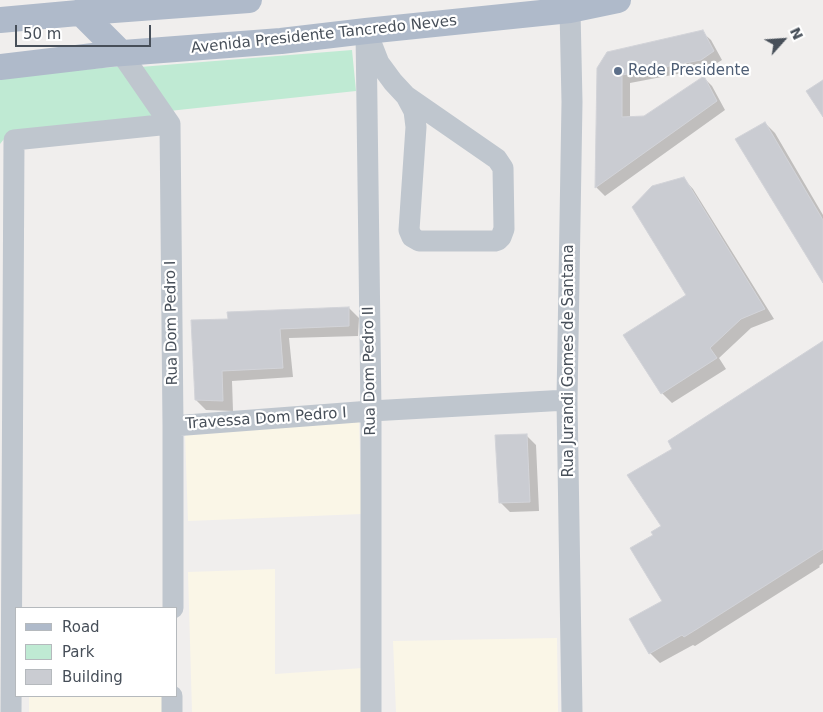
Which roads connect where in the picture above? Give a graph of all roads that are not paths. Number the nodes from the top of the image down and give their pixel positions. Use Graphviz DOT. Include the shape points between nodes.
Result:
graph roads {
  1 [pos="250,0"];
  2 [pos="618,0"];
  3 [pos="93,8"];
  4 [pos="570,10"];
  5 [pos="0,20"];
  6 [pos="366,31"];
  7 [pos="128,53"];
  8 [pos="0,67"];
  9 [pos="406,96"];
  10 [pos="170,124"];
  11 [pos="568,400"];
  12 [pos="371,411"];
  13 [pos="173,426"];
  14 [pos="173,607"];
  15 [pos="172,697"];
  16 [pos="11,712"];
  17 [pos="172,712"];
  18 [pos="372,712"];
  19 [pos="572,712"];
  1 -- 3 [label="main road"];
  2 -- 4 [label="main road, Avenida Presidente Tancredo Neves"];
  3 -- 5 [label="main road"];
  3 -- 7 [label="main road"];
  4 -- 6 [label="main road, Avenida Presidente Tancredo Neves"];
  4 -- 11 [label="street, Rua Jurandi Gomes de Santana"];
  6 -- 7 [label="main road, Avenida Presidente Tancredo Neves"];
  6 -- 9 [label="street" via="379,63"];
  6 -- 12 [label="street, Rua Dom Pedro II"];
  7 -- 8 [label="main road, Avenida Presidente Tancredo Neves"];
  7 -- 10 [label="street"];
  9 -- 9 [label="street" via="414,111 416,127 410,235 419,241 498,240 504,229 503,168 497,159"];
  10 -- 13 [label="street, Rua Dom Pedro I"];
  10 -- 16 [label="street" via="14,140"];
  11 -- 12 [label="street, Travessa Dom Pedro I"];
  11 -- 19 [label="street, Rua Jurandi Gomes de Santana"];
  12 -- 13 [label="street, Travessa Dom Pedro I"];
  12 -- 18 [label="street, Rua Dom Pedro II"];
  13 -- 14 [label="street, Rua Dom Pedro I"];
  15 -- 17 [label="street"];
}
